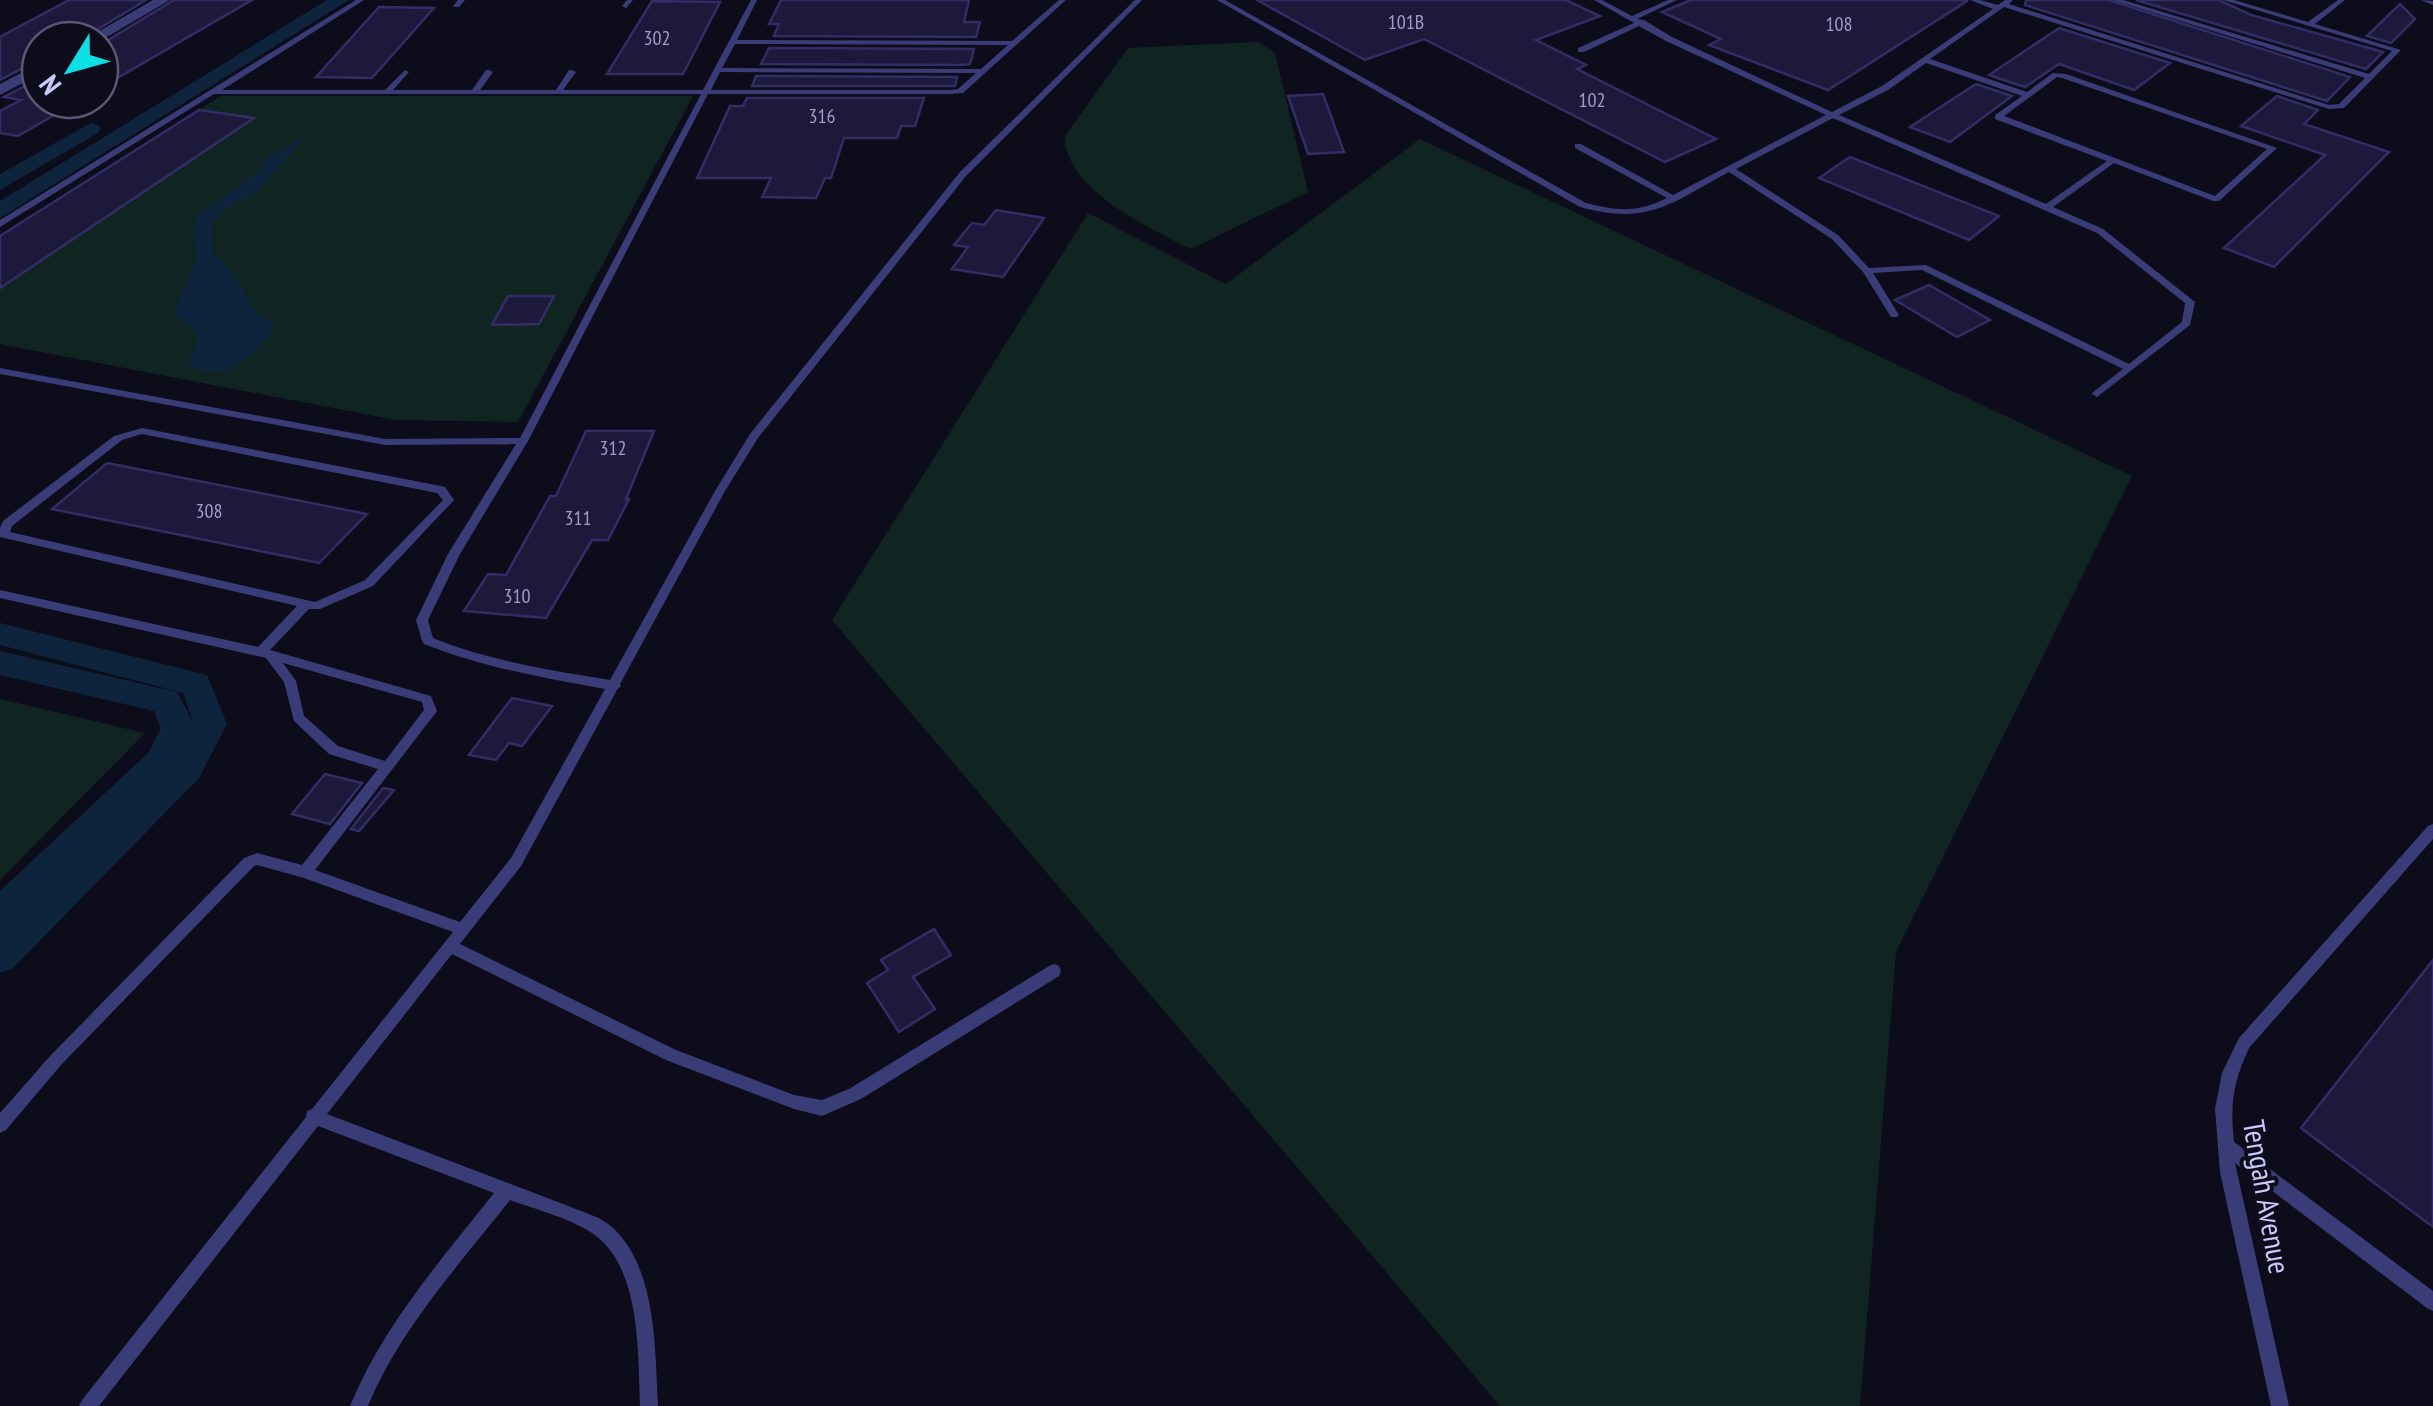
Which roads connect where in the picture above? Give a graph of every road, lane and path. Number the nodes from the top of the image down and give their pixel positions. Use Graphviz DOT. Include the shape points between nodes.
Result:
graph roads {
  1 [pos="163,0"];
  2 [pos="361,0"];
  3 [pos="754,0"];
  4 [pos="1063,0"];
  5 [pos="1220,0"];
  6 [pos="1598,0"];
  7 [pos="1674,0"];
  8 [pos="1973,0"];
  9 [pos="2116,0"];
  10 [pos="2226,0"];
  11 [pos="2327,0"];
  12 [pos="2424,0"];
  13 [pos="1141,1"];
  14 [pos="2340,2"];
  15 [pos="2433,2"];
  16 [pos="2004,4"];
  17 [pos="1637,20"];
  18 [pos="120,24"];
  19 [pos="2310,24"];
  20 [pos="732,42"];
  21 [pos="1013,43"];
  22 [pos="1581,50"];
  23 [pos="1925,60"];
  24 [pos="718,70"];
  25 [pos="982,71"];
  26 [pos="405,72"];
  27 [pos="489,72"];
  28 [pos="572,72"];
  29 [pos="2371,76"];
  30 [pos="212,92"];
  31 [pos="387,92"];
  32 [pos="474,92"];
  33 [pos="558,92"];
  34 [pos="706,92"];
  35 [pos="2028,95"];
  36 [pos="1834,116"];
  37 [pos="1578,146"];
  38 [pos="2112,160"];
  39 [pos="1730,169"];
  40 [pos="1673,198"];
  41 [pos="2048,207"];
  42 [pos="0,224"];
  43 [pos="1867,271"];
  44 [pos="1894,315"];
  45 [pos="2129,368"];
  46 [pos="0,370"];
  47 [pos="2097,394"];
  48 [pos="523,441"];
  49 [pos="0,594"];
  50 [pos="307,603"];
  51 [pos="265,653"];
  52 [pos="615,686"];
  53 [pos="384,766"];
  54 [pos="2433,830"];
  55 [pos="304,872"];
  56 [pos="463,930"];
  57 [pos="449,946"];
  58 [pos="1054,971"];
  59 [pos="313,1116"];
  60 [pos="0,1125"];
  61 [pos="2226,1146"];
  62 [pos="506,1191"];
  63 [pos="2433,1302"];
  64 [pos="88,1406"];
  65 [pos="359,1406"];
  66 [pos="648,1406"];
  67 [pos="2280,1406"];
  1 -- 18 [label="street"];
  2 -- 30 [label="lane"];
  3 -- 20 [label="lane"];
  4 -- 21 [label="lane"];
  5 -- 40 [label="lane" via="1582,204 1632,214"];
  6 -- 17 [label="lane"];
  7 -- 17 [label="lane"];
  8 -- 16 [label="lane"];
  9 -- 29 [label="lane"];
  10 -- 19 [label="lane"];
  11 -- 14 [label="lane"];
  12 -- 15 [label="lane"];
  13 -- 52 [label="lane" via="963,174 754,436"];
  14 -- 19 [label="lane"];
  16 -- 23 [label="lane"];
  16 -- 29 [label="lane" via="2330,107 2341,106"];
  17 -- 22 [label="lane"];
  17 -- 36 [label="lane"];
  19 -- 29 [label="lane" via="2397,50"];
  20 -- 21 [label="lane"];
  20 -- 24 [label="lane"];
  21 -- 25 [label="lane"];
  23 -- 35 [label="lane"];
  23 -- 36 [label="lane"];
  24 -- 25 [label="lane"];
  24 -- 34 [label="lane"];
  25 -- 34 [label="lane" via="951,92"];
  26 -- 31 [label="lane"];
  27 -- 32 [label="lane"];
  28 -- 33 [label="lane"];
  30 -- 31 [label="lane"];
  30 -- 42 [label="lane"];
  31 -- 32 [label="lane"];
  32 -- 33 [label="lane"];
  33 -- 34 [label="lane"];
  34 -- 48 [label="lane"];
  35 -- 38 [label="lane" via="2000,119"];
  35 -- 38 [label="lane" via="2063,76 2274,148 2216,199"];
  36 -- 39 [label="lane"];
  36 -- 41 [label="lane"];
  37 -- 40 [label="lane"];
  38 -- 41 [label="lane"];
  39 -- 40 [label="lane"];
  39 -- 43 [label="lane" via="1834,237"];
  41 -- 45 [label="lane" via="2100,231 2190,302 2186,323"];
  43 -- 44 [label="lane"];
  43 -- 45 [label="lane" via="1923,267"];
  45 -- 47 [label="lane"];
  46 -- 48 [label="lane" via="385,442"];
  48 -- 52 [label="lane" via="432,594 422,620 428,641 517,670"];
  49 -- 51 [label="lane"];
  50 -- 50 [label="lane" via="324,604 369,583 448,496 142,431 118,438 3,530 8,538"];
  50 -- 51 [label="lane"];
  51 -- 53 [label="lane" via="290,681 298,718 334,750"];
  51 -- 53 [label="lane" via="427,699 431,711"];
  52 -- 56 [label="lane" via="516,862"];
  53 -- 55 [label="lane"];
  54 -- 61 [label="lane, Tengah Avenue" via="2244,1043 2223,1108"];
  55 -- 56 [label="lane"];
  55 -- 60 [label="lane" via="257,859 243,866"];
  56 -- 57 [label="lane"];
  57 -- 58 [label="lane" via="671,1055 822,1108"];
  57 -- 59 [label="lane"];
  59 -- 62 [label="lane"];
  59 -- 64 [label="lane"];
  61 -- 63 [label="lane"];
  61 -- 67 [label="lane, Tengah Avenue"];
  62 -- 65 [label="lane" via="415,1310"];
  62 -- 66 [label="lane" via="606,1233 628,1265 644,1325"];
}
